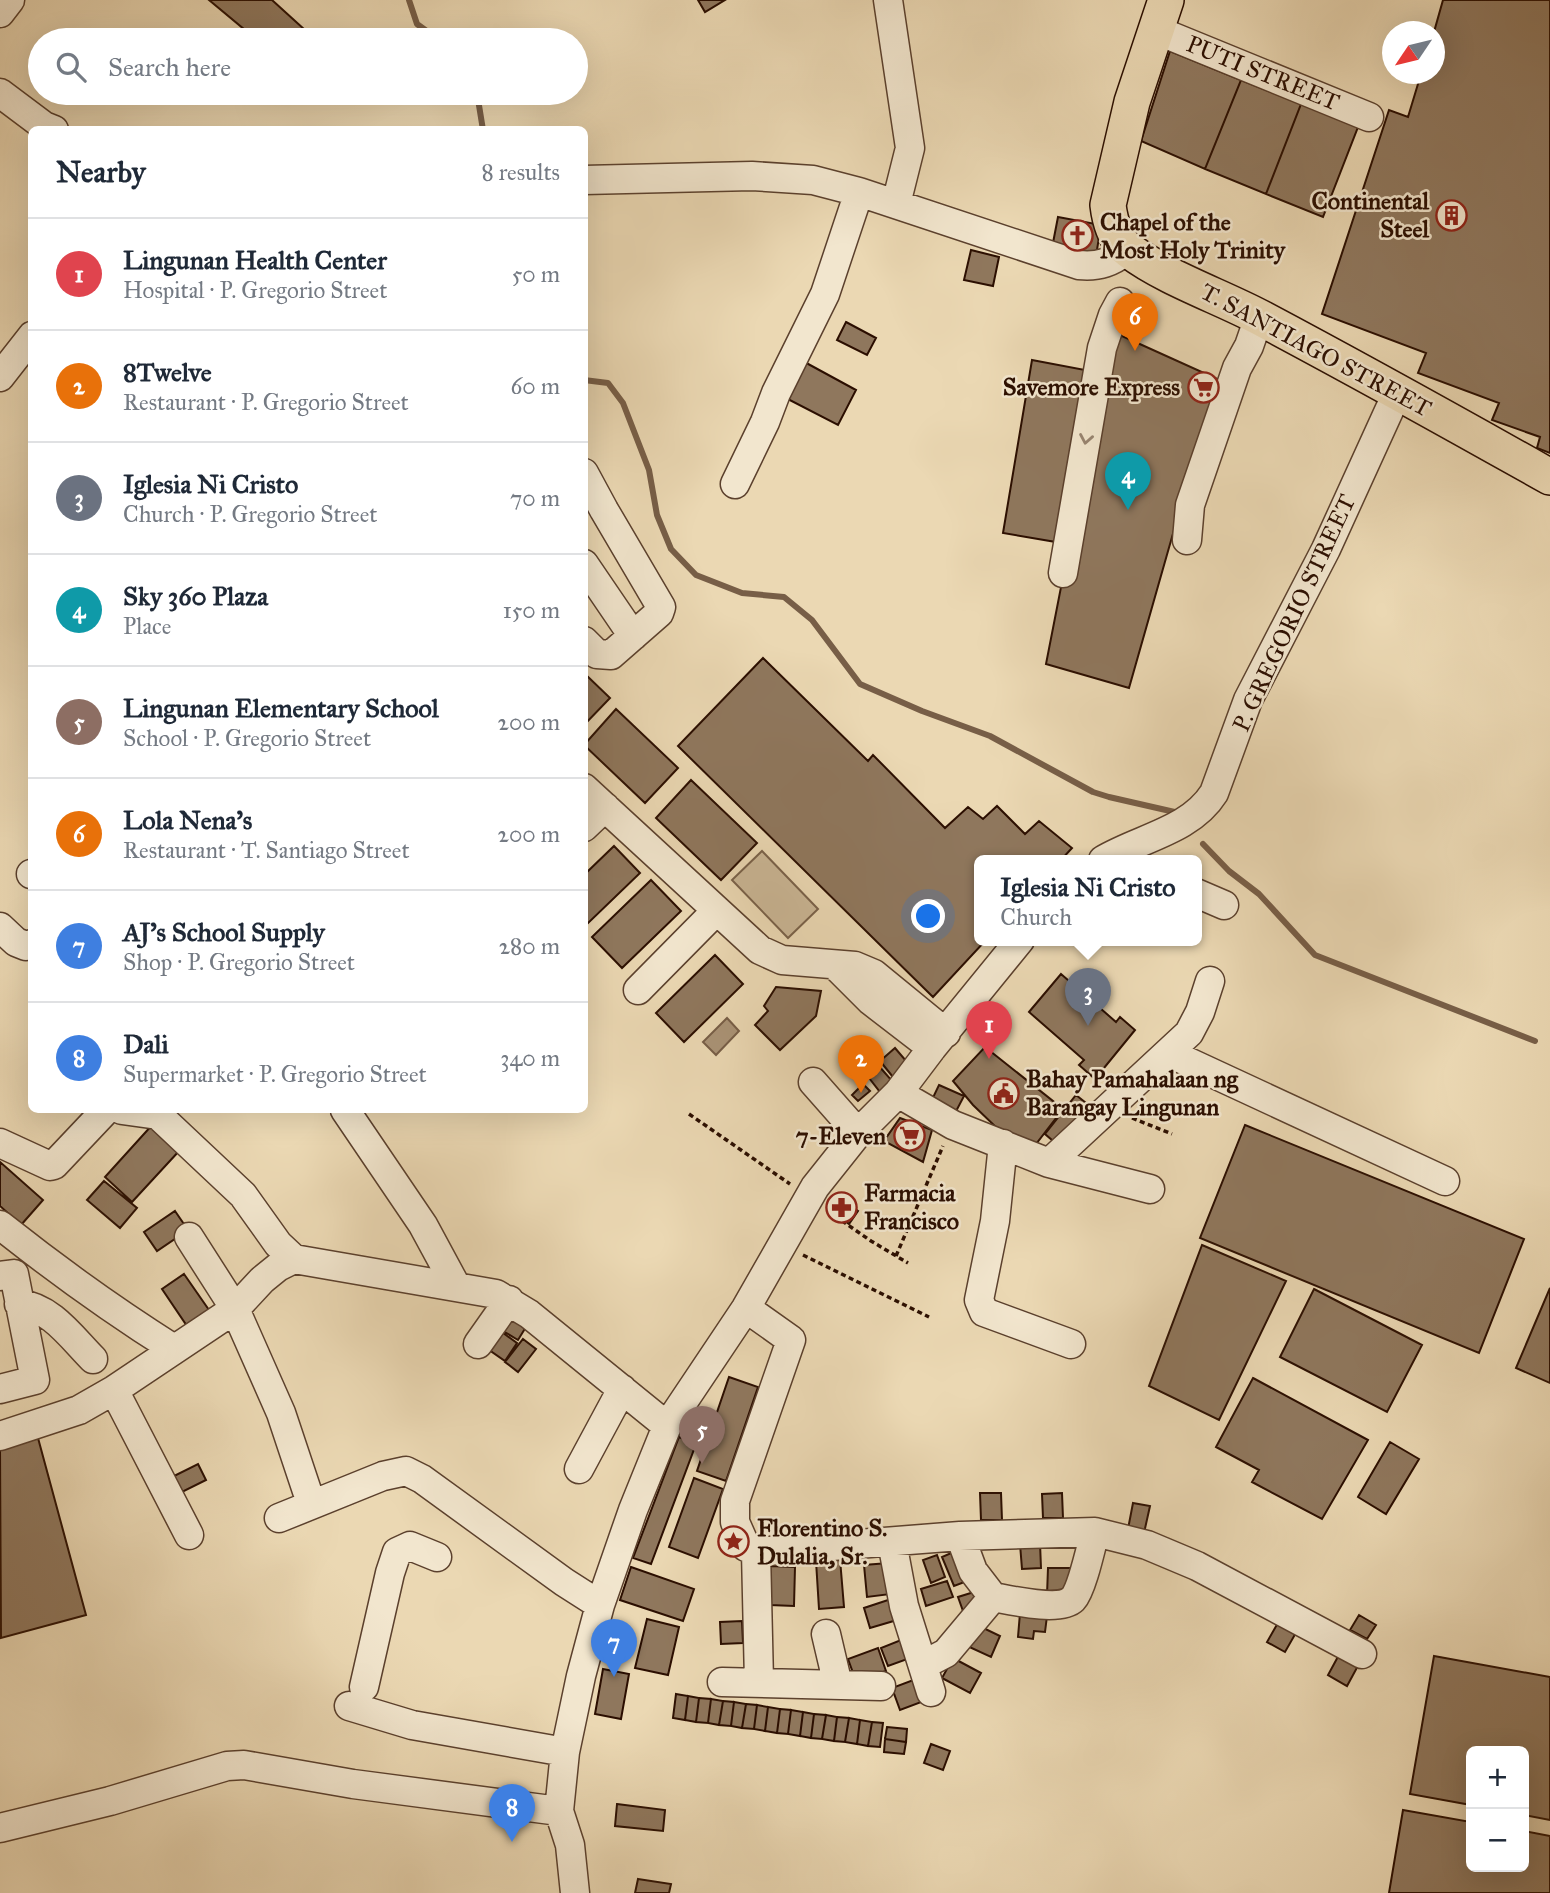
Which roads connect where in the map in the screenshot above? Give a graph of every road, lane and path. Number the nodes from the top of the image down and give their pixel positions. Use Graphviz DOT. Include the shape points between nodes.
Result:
graph roads {
  1 [pos="10,0"];
  2 [pos="888,0"];
  3 [pos="0,13"];
  4 [pos="1161,15"];
  5 [pos="4,103"];
  6 [pos="1369,117"];
  7 [pos="44,126"];
  8 [pos="588,180"];
  9 [pos="859,192"];
  10 [pos="896,204"];
  11 [pos="1128,250"];
  12 [pos="1121,302"];
  13 [pos="1259,317"];
  14 [pos="28,341"];
  15 [pos="0,377"];
  16 [pos="1398,391"];
  17 [pos="1550,477"];
  18 [pos="588,480"];
  19 [pos="735,484"];
  20 [pos="1187,540"];
  21 [pos="588,570"];
  22 [pos="1063,573"];
  23 [pos="633,636"];
  24 [pos="588,645"];
  25 [pos="595,797"];
  26 [pos="588,816"];
  27 [pos="1117,855"];
  28 [pos="1202,896"];
  29 [pos="1224,905"];
  30 [pos="716,911"];
  31 [pos="0,927"];
  32 [pos="28,945"];
  33 [pos="1015,946"];
  34 [pos="1210,981"];
  35 [pos="638,989"];
  36 [pos="939,1040"];
  37 [pos="1169,1053"];
  38 [pos="813,1082"];
  39 [pos="898,1093"];
  40 [pos="1107,1107"];
  41 [pos="115,1113"];
  42 [pos="117,1113"];
  43 [pos="142,1113"];
  44 [pos="347,1113"];
  45 [pos="689,1114"];
  46 [pos="953,1125"];
  47 [pos="858,1133"];
  48 [pos="1172,1134"];
  49 [pos="0,1143"];
  50 [pos="1003,1144"];
  51 [pos="1049,1163"];
  52 [pos="77,1170"];
  53 [pos="1446,1181"];
  54 [pos="1150,1189"];
  55 [pos="809,1198"];
  56 [pos="0,1225"];
  57 [pos="189,1237"];
  58 [pos="782,1244"];
  59 [pos="896,1256"];
  60 [pos="294,1259"];
  61 [pos="44,1261"];
  62 [pos="908,1263"];
  63 [pos="7,1275"];
  64 [pos="456,1286"];
  65 [pos="509,1300"];
  66 [pos="746,1308"];
  67 [pos="236,1309"];
  68 [pos="929,1317"];
  69 [pos="14,1322"];
  70 [pos="478,1344"];
  71 [pos="1071,1344"];
  72 [pos="174,1349"];
  73 [pos="93,1359"];
  74 [pos="0,1389"];
  75 [pos="622,1389"];
  76 [pos="114,1390"];
  77 [pos="667,1426"];
  78 [pos="0,1436"];
  79 [pos="579,1469"];
  80 [pos="307,1491"];
  81 [pos="279,1518"];
  82 [pos="1095,1532"];
  83 [pos="189,1535"];
  84 [pos="960,1536"];
  85 [pos="892,1542"];
  86 [pos="756,1552"];
  87 [pos="437,1557"];
  88 [pos="993,1597"];
  89 [pos="600,1605"];
  90 [pos="826,1634"];
  91 [pos="1362,1654"];
  92 [pos="923,1665"];
  93 [pos="722,1682"];
  94 [pos="759,1682"];
  95 [pos="838,1685"];
  96 [pos="881,1686"];
  97 [pos="930,1692"];
  98 [pos="565,1752"];
  99 [pos="559,1811"];
  100 [pos="0,1828"];
  101 [pos="575,1893"];
  1 -- 3 [label="street"];
  2 -- 10 [label="street" via="910,148"];
  4 -- 6 [label="street, PUTI STREET"];
  4 -- 11 [label="main road" via="1132,102 1108,205 1116,235"];
  5 -- 7 [label="street"];
  8 -- 9 [label="street" via="752,176 813,180"];
  9 -- 10 [label="street"];
  9 -- 19 [label="street" via="825,294"];
  10 -- 11 [label="street" via="1079,265 1109,263"];
  11 -- 13 [label="main road, T. SANTIAGO STREET"];
  12 -- 22 [label="street, one-way" via="1102,348"];
  13 -- 16 [label="main road, T. SANTIAGO STREET"];
  13 -- 20 [label="street" via="1190,505"];
  14 -- 15 [label="street"];
  16 -- 17 [label="main road, T. SANTIAGO STREET"];
  16 -- 27 [label="street, P. GREGORIO STREET" via="1326,549 1248,700 1214,793 1205,807 1175,827"];
  18 -- 23 [label="street" via="661,607"];
  21 -- 23 [label="street"];
  23 -- 24 [label="street" via="611,655 597,654"];
  25 -- 26 [label="street"];
  25 -- 30 [label="street"];
  28 -- 29 [label="street"];
  30 -- 35 [label="street"];
  30 -- 36 [label="street" via="760,950 782,960 835,965 871,1001 905,1014"];
  31 -- 32 [label="street" via="16,942"];
  33 -- 36 [label="street"];
  34 -- 37 [label="street" via="1189,1033"];
  36 -- 39 [label="street"];
  37 -- 40 [label="street"];
  37 -- 53 [label="street"];
  38 -- 47 [label="street"];
  39 -- 46 [label="street"];
  39 -- 47 [label="street"];
  40 -- 48 [label="path"];
  40 -- 51 [label="street"];
  41 -- 49 [label="street" via="54,1165"];
  42 -- 52 [label="street"];
  43 -- 60 [label="street" via="158,1115 243,1195"];
  44 -- 64 [label="street" via="424,1225"];
  45 -- 55 [label="path"];
  46 -- 50 [label="street"];
  46 -- 59 [label="path"];
  47 -- 55 [label="street"];
  50 -- 51 [label="street"];
  50 -- 71 [label="street" via="980,1307"];
  51 -- 54 [label="street"];
  55 -- 58 [label="street"];
  55 -- 59 [label="path"];
  56 -- 61 [label="street"];
  57 -- 67 [label="street"];
  58 -- 66 [label="street"];
  58 -- 68 [label="path"];
  59 -- 62 [label="path"];
  60 -- 64 [label="street"];
  60 -- 67 [label="street" via="262,1280"];
  61 -- 63 [label="street" via="28,1272"];
  61 -- 72 [label="street"];
  63 -- 69 [label="street"];
  64 -- 65 [label="street"];
  65 -- 70 [label="street"];
  65 -- 75 [label="street"];
  66 -- 77 [label="street"];
  66 -- 86 [label="street" via="792,1340 735,1501 734,1522 740,1539"];
  67 -- 72 [label="street"];
  67 -- 80 [label="street" via="281,1413"];
  69 -- 73 [label="street" via="33,1306"];
  69 -- 74 [label="street" via="35,1380"];
  72 -- 76 [label="street"];
  75 -- 77 [label="street"];
  75 -- 79 [label="street"];
  76 -- 78 [label="street" via="79,1410"];
  76 -- 83 [label="street"];
  77 -- 89 [label="street"];
  81 -- 89 [label="street" via="406,1471"];
  82 -- 84 [label="street"];
  82 -- 88 [label="street" via="1074,1598 1037,1605"];
  82 -- 91 [label="street" via="1147,1545 1197,1566"];
  84 -- 85 [label="street"];
  84 -- 88 [label="street" via="973,1571"];
  85 -- 86 [label="street"];
  85 -- 92 [label="street" via="904,1606"];
  86 -- 94 [label="street"];
  87 -- 98 [label="street" via="410,1546 397,1552 357,1697 412,1725"];
  88 -- 92 [label="street" via="946,1653"];
  89 -- 98 [label="street"];
  90 -- 95 [label="street"];
  92 -- 97 [label="street"];
  93 -- 94 [label="street"];
  94 -- 95 [label="street"];
  95 -- 96 [label="street"];
  98 -- 99 [label="street"];
  99 -- 100 [label="street" via="244,1765"];
  99 -- 101 [label="street" via="570,1845"];
}
